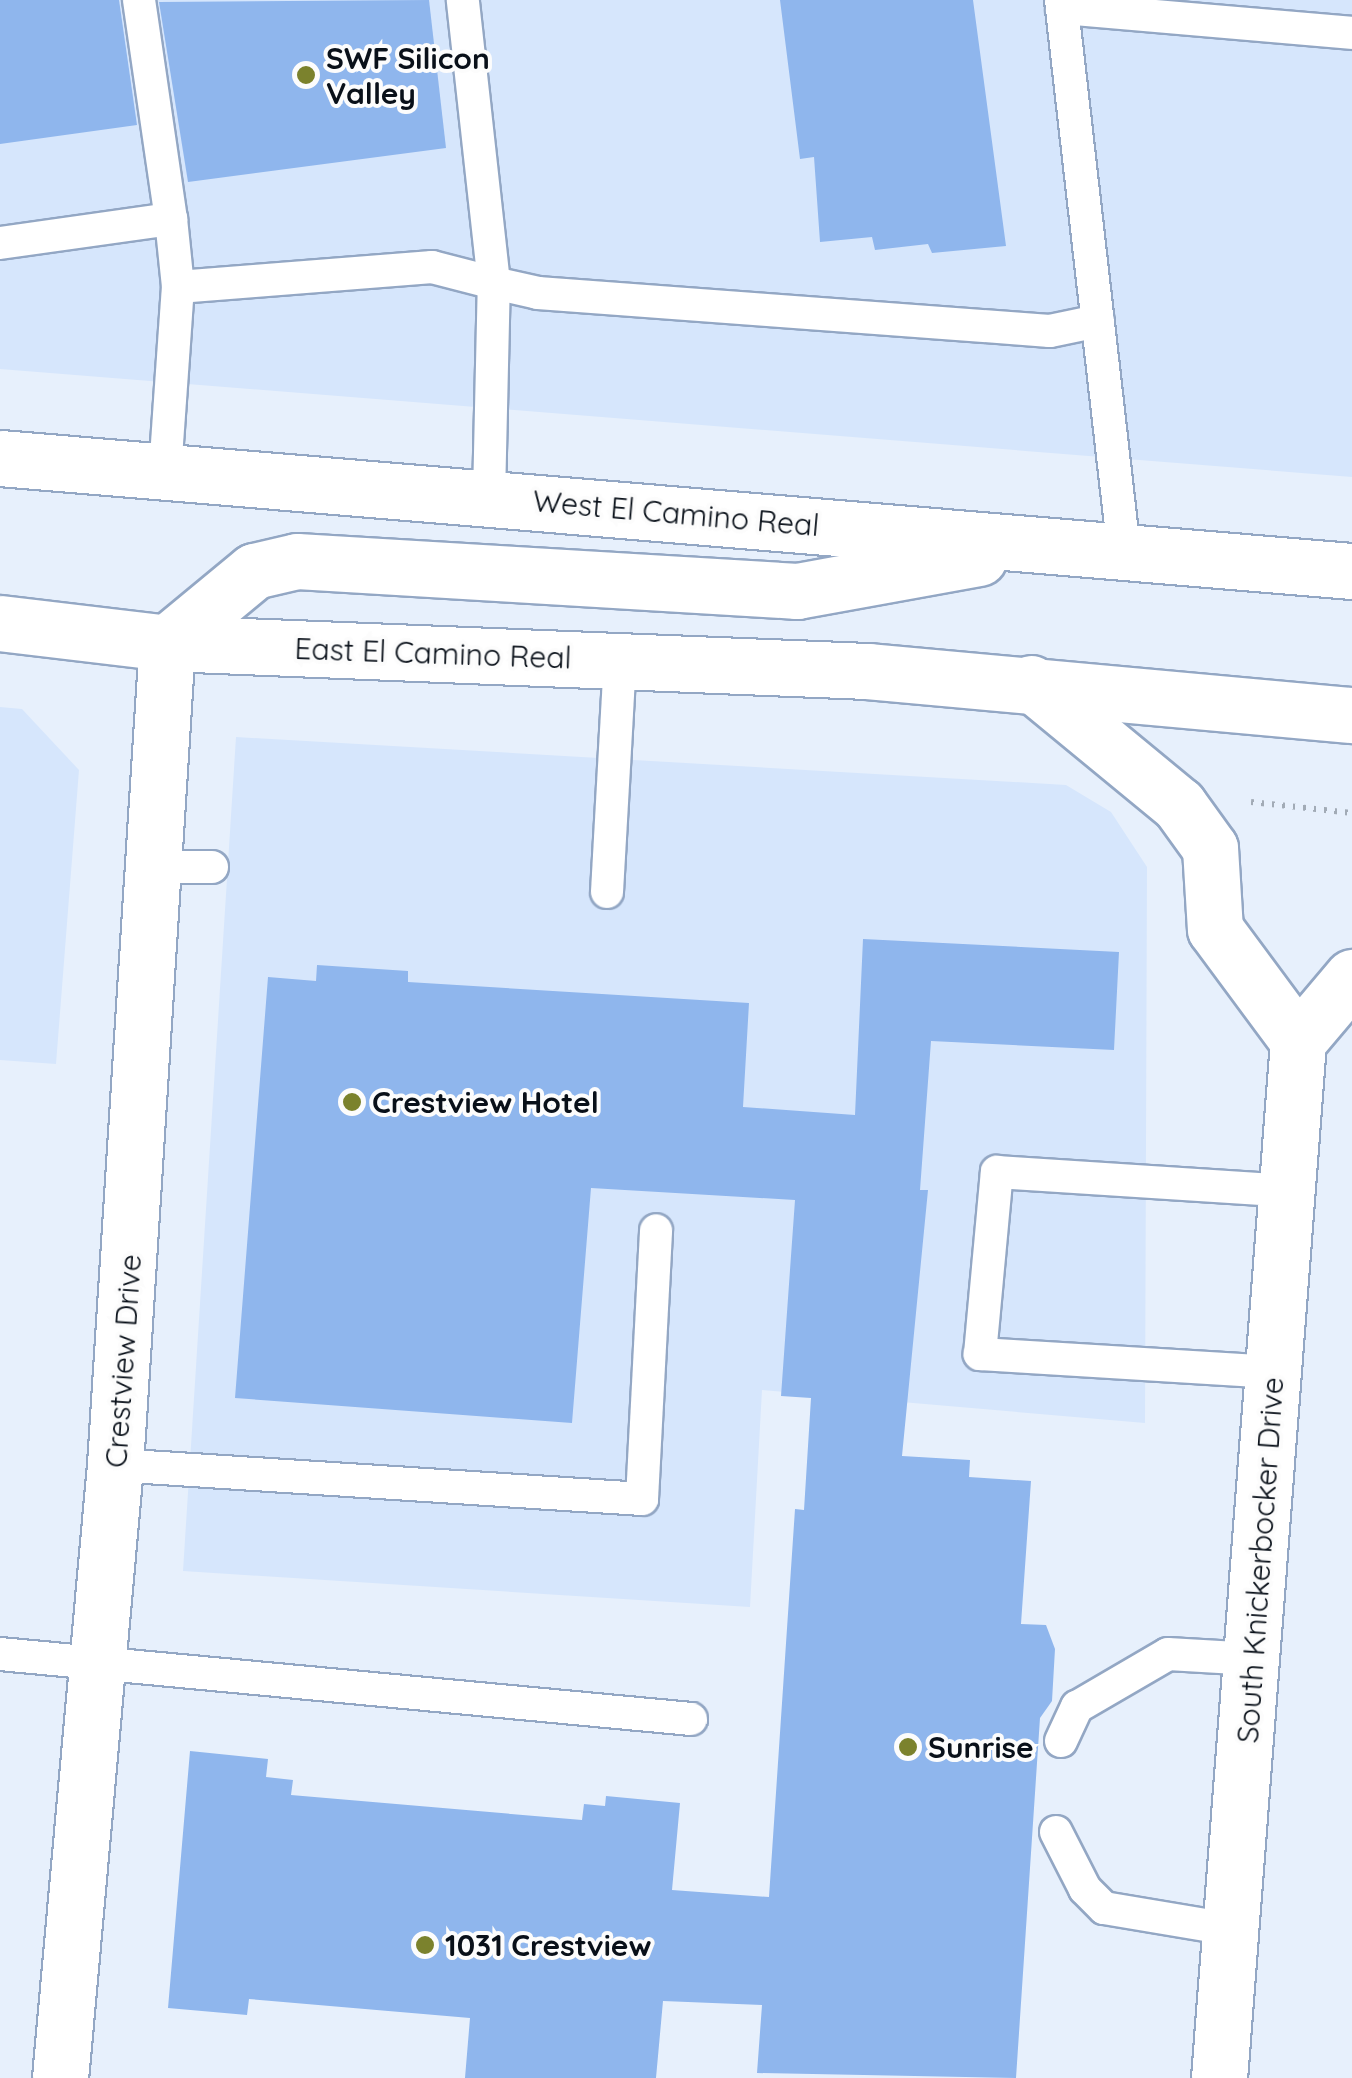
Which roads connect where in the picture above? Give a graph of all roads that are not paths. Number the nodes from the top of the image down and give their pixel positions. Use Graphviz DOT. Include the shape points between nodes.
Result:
graph roads {
  1 [pos="139,0"];
  2 [pos="464,0"];
  3 [pos="1061,4"];
  4 [pos="1352,33"];
  5 [pos="171,219"];
  6 [pos="0,243"];
  7 [pos="494,283"];
  8 [pos="178,287"];
  9 [pos="1098,321"];
  10 [pos="0,458"];
  11 [pos="165,472"];
  12 [pos="489,498"];
  13 [pos="1050,545"];
  14 [pos="1124,552"];
  15 [pos="1352,571"];
  16 [pos="0,623"];
  17 [pos="167,643"];
  18 [pos="620,660"];
  19 [pos="1031,683"];
  20 [pos="1352,715"];
  21 [pos="158,867"];
  22 [pos="212,867"];
  23 [pos="607,892"];
  24 [pos="1352,977"];
  25 [pos="1298,1041"];
  26 [pos="1288,1191"];
  27 [pos="656,1230"];
  28 [pos="1274,1372"];
  29 [pos="116,1466"];
  30 [pos="0,1654"];
  31 [pos="1254,1659"];
  32 [pos="101,1663"];
  33 [pos="691,1718"];
  34 [pos="1061,1742"];
  35 [pos="1056,1832"];
  36 [pos="1228,1929"];
  37 [pos="60,2078"];
  38 [pos="1219,2078"];
  1 -- 5 [label="lane"];
  2 -- 7 [label="lane"];
  3 -- 4 [label="lane"];
  3 -- 9 [label="lane"];
  5 -- 6 [label="lane"];
  5 -- 8 [label="lane"];
  7 -- 8 [label="lane" via="432,267"];
  7 -- 9 [label="lane" via="538,293 1050,332"];
  7 -- 12 [label="lane"];
  8 -- 11 [label="lane"];
  9 -- 14 [label="lane"];
  10 -- 11 [label="main road, West El Camino Real"];
  11 -- 12 [label="main road, West El Camino Real"];
  12 -- 13 [label="main road, West El Camino Real"];
  13 -- 14 [label="main road, West El Camino Real"];
  13 -- 17 [label="main road" via="797,590 297,562 254,571"];
  14 -- 15 [label="main road, West El Camino Real"];
  16 -- 17 [label="main road, East El Camino Real"];
  17 -- 18 [label="main road, East El Camino Real"];
  17 -- 21 [label="main road, Crestview Drive"];
  18 -- 19 [label="main road, East El Camino Real"];
  18 -- 23 [label="lane"];
  19 -- 20 [label="main road"];
  19 -- 25 [label="main road" via="1178,805 1210,848 1215,930"];
  21 -- 22 [label="lane"];
  21 -- 29 [label="main road, Crestview Drive"];
  24 -- 25 [label="main road"];
  25 -- 26 [label="main road, South Knickerbocker Drive"];
  26 -- 28 [label="main road, South Knickerbocker Drive"];
  26 -- 28 [label="lane" via="997,1172 980,1354"];
  27 -- 29 [label="lane" via="642,1499"];
  28 -- 31 [label="main road, South Knickerbocker Drive"];
  29 -- 32 [label="main road, Crestview Drive"];
  30 -- 32 [label="lane"];
  31 -- 34 [label="lane" via="1168,1654 1077,1707"];
  31 -- 36 [label="main road, South Knickerbocker Drive"];
  32 -- 33 [label="lane"];
  32 -- 37 [label="main road, Crestview Drive"];
  35 -- 36 [label="lane" via="1085,1889 1104,1908"];
  36 -- 38 [label="main road, South Knickerbocker Drive"];
}
